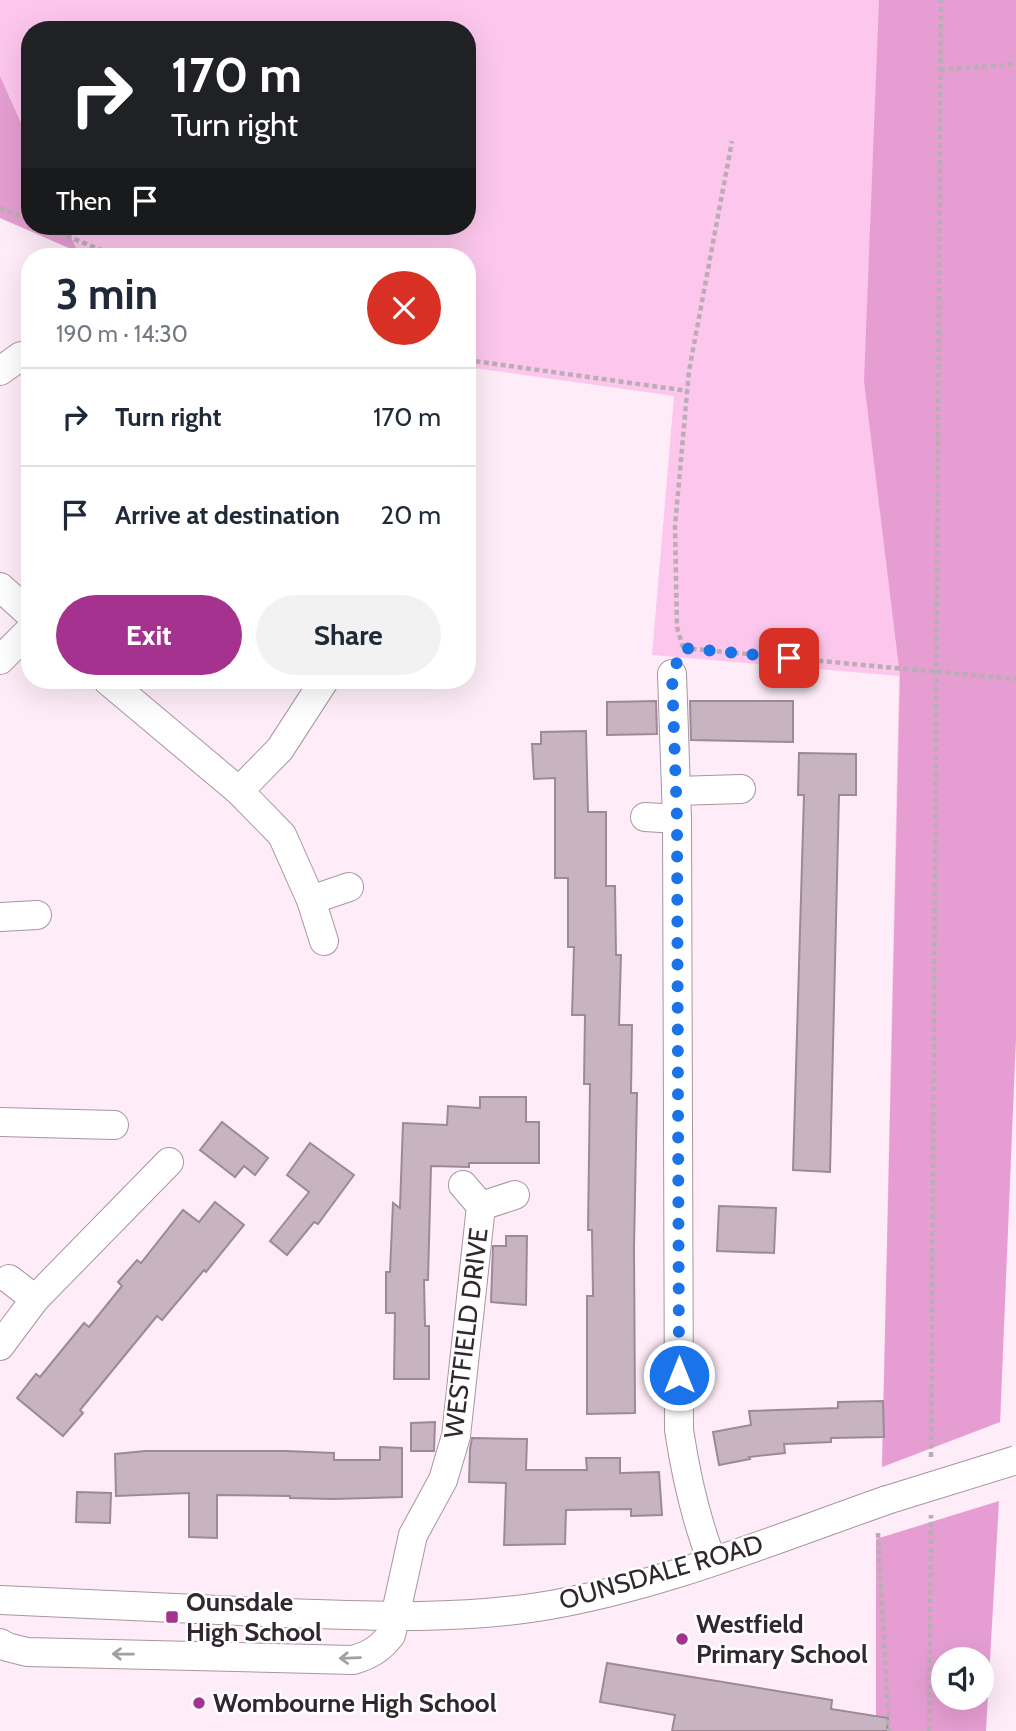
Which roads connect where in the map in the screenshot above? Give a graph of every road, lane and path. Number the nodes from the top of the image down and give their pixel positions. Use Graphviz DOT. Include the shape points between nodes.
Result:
graph roads {
  1 [pos="941,0"];
  2 [pos="1016,64"];
  3 [pos="940,70"];
  4 [pos="732,141"];
  5 [pos="0,208"];
  6 [pos="21,216"];
  7 [pos="65,235"];
  8 [pos="96,248"];
  9 [pos="476,361"];
  10 [pos="688,391"];
  11 [pos="0,587"];
  12 [pos="21,606"];
  13 [pos="21,639"];
  14 [pos="683,648"];
  15 [pos="0,660"];
  16 [pos="672,674"];
  17 [pos="1016,679"];
  18 [pos="118,689"];
  19 [pos="319,689"];
  20 [pos="741,789"];
  21 [pos="239,791"];
  22 [pos="676,791"];
  23 [pos="645,817"];
  24 [pos="677,819"];
  25 [pos="349,887"];
  26 [pos="312,900"];
  27 [pos="37,915"];
  28 [pos="0,917"];
  29 [pos="324,941"];
  30 [pos="0,1122"];
  31 [pos="114,1125"];
  32 [pos="169,1162"];
  33 [pos="515,1195"];
  34 [pos="9,1279"];
  35 [pos="35,1299"];
  36 [pos="0,1346"];
  37 [pos="1016,1460"];
  38 [pos="931,1466"];
  39 [pos="931,1508"];
  40 [pos="878,1530"];
  41 [pos="712,1561"];
  42 [pos="0,1600"];
  43 [pos="393,1617"];
  44 [pos="0,1643"];
  45 [pos="889,1731"];
  46 [pos="929,1731"];
  1 -- 3 [label="path"];
  2 -- 3 [label="path"];
  3 -- 38 [label="path"];
  4 -- 10 [label="path"];
  5 -- 6 [label="path"];
  7 -- 8 [label="path"];
  9 -- 10 [label="path"];
  10 -- 14 [label="path" via="675,526 677,627"];
  11 -- 12 [label="street"];
  13 -- 15 [label="street"];
  14 -- 16 [label="path"];
  14 -- 17 [label="path, bridge"];
  16 -- 22 [label="street"];
  18 -- 21 [label="street"];
  19 -- 21 [label="street" via="281,749"];
  20 -- 22 [label="street"];
  21 -- 26 [label="street" via="282,835"];
  22 -- 24 [label="street"];
  23 -- 24 [label="street"];
  24 -- 41 [label="street" via="680,1430 686,1476"];
  25 -- 26 [label="street"];
  26 -- 29 [label="street"];
  27 -- 28 [label="street"];
  30 -- 31 [label="street"];
  32 -- 35 [label="street"];
  33 -- 43 [label="street, WESTFIELD DRIVE" via="472,1196 456,1436 443,1480 414,1535"];
  34 -- 35 [label="street"];
  35 -- 36 [label="street"];
  37 -- 41 [label="street, OUNSDALE ROAD, bridge"];
  39 -- 46 [label="path"];
  40 -- 45 [label="path"];
  41 -- 43 [label="street, OUNSDALE ROAD" via="603,1594 540,1606"];
  42 -- 43 [label="street, OUNSDALE ROAD"];
  43 -- 44 [label="street, WESTFIELD DRIVE, one-way" via="391,1635 380,1648 352,1660 27,1652"];
}
